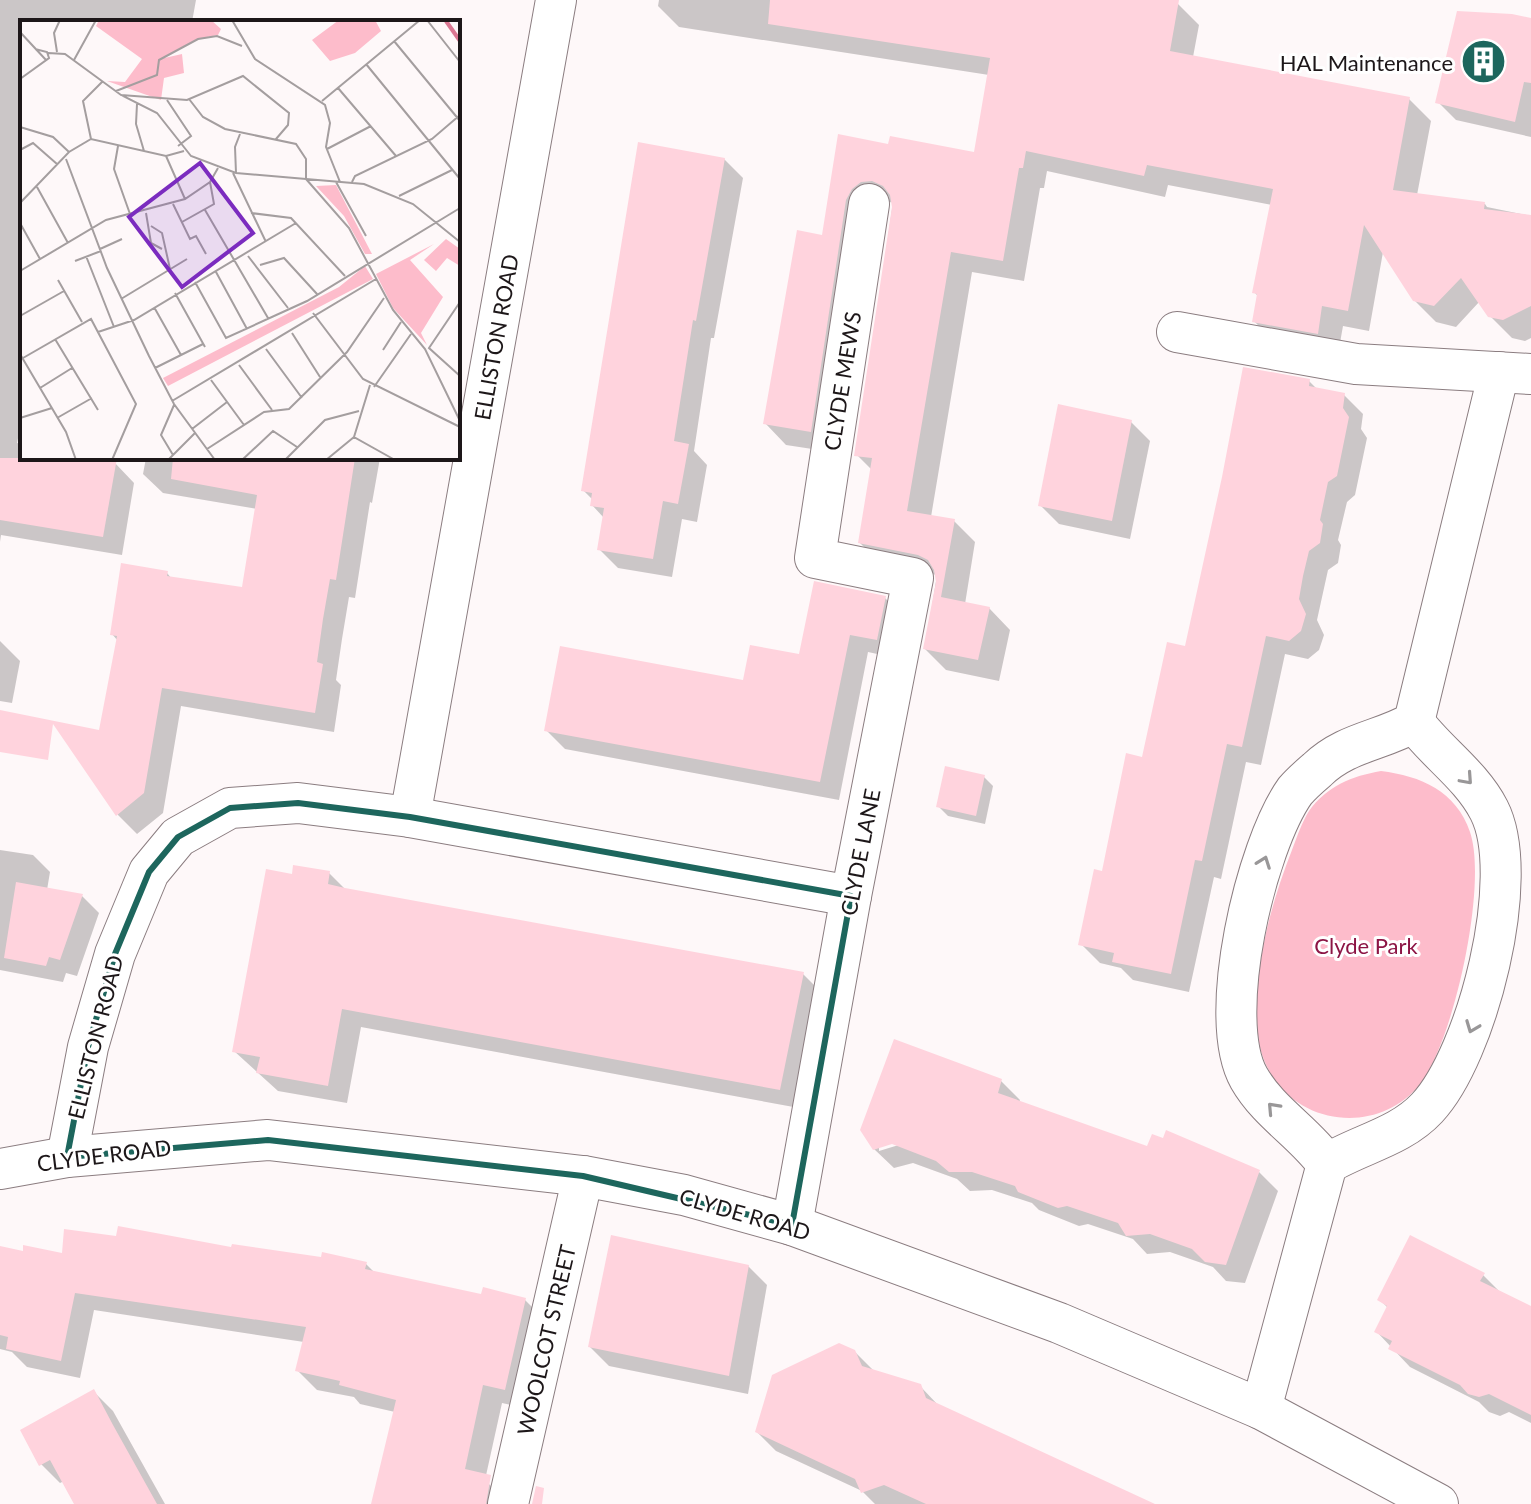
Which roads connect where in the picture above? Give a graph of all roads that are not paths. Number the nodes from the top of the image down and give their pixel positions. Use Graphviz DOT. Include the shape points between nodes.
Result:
graph roads {
  1 [pos="556,0"];
  2 [pos="869,204"];
  3 [pos="1177,332"];
  4 [pos="1515,373"];
  5 [pos="815,558"];
  6 [pos="1414,722"];
  7 [pos="410,817"];
  8 [pos="851,896"];
  9 [pos="67,1157"];
  10 [pos="1327,1164"];
  11 [pos="0,1169"];
  12 [pos="583,1176"];
  13 [pos="792,1225"];
  14 [pos="1261,1409"];
  15 [pos="508,1504"];
  16 [pos="1438,1504"];
  1 -- 7 [label="street, ELLISTON ROAD"];
  2 -- 5 [label="street, CLYDE MEWS"];
  3 -- 4 [label="street" via="1356,364"];
  4 -- 6 [label="street"];
  5 -- 8 [label="street, CLYDE LANE" via="913,578"];
  6 -- 10 [label="street, one-way" via="1475,787 1490,812 1500,842 1495,930 1476,1014 1458,1062 1439,1092 1405,1127"];
  10 -- 6 [label="street, one-way" via="1312,1143 1269,1105 1238,1054 1236,985 1243,941 1261,870 1296,791 1341,750 1395,734"];
  7 -- 8 [label="street, ELLISTON ROAD"];
  7 -- 9 [label="street, ELLISTON ROAD" via="298,803 230,808 178,837 149,872 115,954 88,1047"];
  8 -- 13 [label="street, CLYDE LANE"];
  9 -- 11 [label="street, CLYDE ROAD"];
  9 -- 12 [label="street, CLYDE ROAD" via="268,1140"];
  10 -- 14 [label="street"];
  12 -- 13 [label="street, CLYDE ROAD" via="684,1195"];
  12 -- 15 [label="street, WOOLCOT STREET"];
  13 -- 14 [label="street, CLYDE ROAD" via="1059,1323"];
  14 -- 16 [label="street, CLYDE ROAD"];
}
